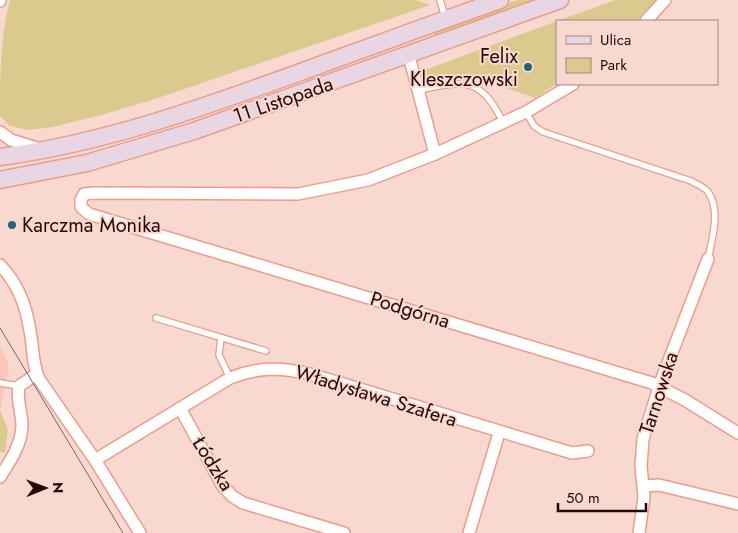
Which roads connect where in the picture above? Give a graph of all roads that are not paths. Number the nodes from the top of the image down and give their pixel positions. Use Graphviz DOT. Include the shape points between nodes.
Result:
graph roads {
  1 [pos="440,0"];
  2 [pos="500,0"];
  3 [pos="560,0"];
  4 [pos="665,0"];
  5 [pos="446,19"];
  6 [pos="647,20"];
  7 [pos="409,56"];
  8 [pos="571,85"];
  9 [pos="419,90"];
  10 [pos="526,112"];
  11 [pos="503,122"];
  12 [pos="0,132"];
  13 [pos="44,150"];
  14 [pos="435,154"];
  15 [pos="0,157"];
  16 [pos="0,180"];
  17 [pos="708,259"];
  18 [pos="0,265"];
  19 [pos="156,318"];
  20 [pos="221,338"];
  21 [pos="266,351"];
  22 [pos="37,374"];
  23 [pos="230,378"];
  24 [pos="1,383"];
  25 [pos="20,386"];
  26 [pos="660,386"];
  27 [pos="180,408"];
  28 [pos="499,433"];
  29 [pos="738,433"];
  30 [pos="588,452"];
  31 [pos="95,460"];
  32 [pos="0,477"];
  33 [pos="644,486"];
  34 [pos="738,504"];
  35 [pos="140,533"];
  36 [pos="344,533"];
  37 [pos="469,533"];
  38 [pos="639,533"];
  1 -- 5 [label="lane"];
  2 -- 5 [label="main road, 11 Listopada"];
  3 -- 7 [label="main road, 11 Listopada"];
  4 -- 6 [label="street"];
  5 -- 13 [label="main road, 11 Listopada" via="189,111 133,129"];
  7 -- 9 [label="street"];
  7 -- 16 [label="main road, 11 Listopada" via="154,144 87,163"];
  8 -- 10 [label="street"];
  9 -- 11 [label="lane" via="458,84 478,88 492,102"];
  9 -- 14 [label="street"];
  10 -- 11 [label="street"];
  10 -- 17 [label="lane" via="534,126 543,132 691,181 708,191 713,204 714,227"];
  11 -- 14 [label="street"];
  12 -- 13 [label="street" via="11,140"];
  13 -- 15 [label="main road, 11 Listopada"];
  14 -- 26 [label="street, Podgórna" via="368,180 298,194 94,193 84,194 81,208 89,214"];
  17 -- 26 [label="street, Tarnowska"];
  18 -- 22 [label="street" via="16,284 26,308"];
  19 -- 20 [label="lane"];
  20 -- 21 [label="lane"];
  20 -- 23 [label="lane" via="219,355"];
  22 -- 25 [label="street"];
  22 -- 31 [label="street"];
  23 -- 27 [label="street, Władysława Szafera"];
  23 -- 28 [label="street, Władysława Szafera" via="251,370 290,369"];
  24 -- 25 [label="lane"];
  25 -- 32 [label="street" via="20,439"];
  26 -- 29 [label="street, Podgórna"];
  26 -- 33 [label="street, Tarnowska" via="643,439 641,466"];
  27 -- 31 [label="street, Władysława Szafera"];
  27 -- 36 [label="street, Łódzka" via="222,485 232,496 243,503"];
  28 -- 30 [label="street, Władysława Szafera" via="572,453"];
  28 -- 37 [label="street"];
  31 -- 35 [label="street"];
  33 -- 34 [label="street" via="659,485"];
  33 -- 38 [label="street, Tarnowska"];
}
